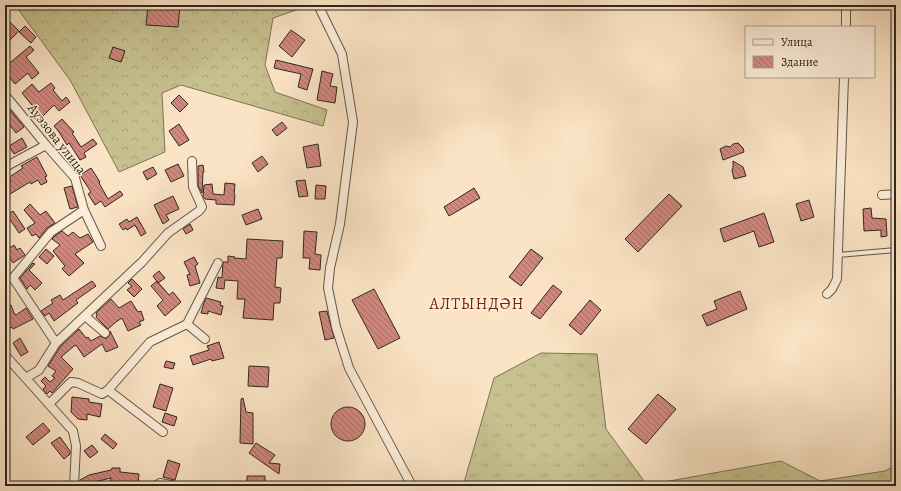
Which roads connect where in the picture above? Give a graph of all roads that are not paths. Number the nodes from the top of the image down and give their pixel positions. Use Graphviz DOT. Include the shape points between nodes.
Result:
graph roads {
  1 [pos="318,5"];
  2 [pos="846,5"];
  3 [pos="846,26"];
  4 [pos="844,78"];
  5 [pos="5,95"];
  6 [pos="46,145"];
  7 [pos="192,161"];
  8 [pos="5,167"];
  9 [pos="896,194"];
  10 [pos="882,195"];
  11 [pos="84,210"];
  12 [pos="101,246"];
  13 [pos="896,250"];
  14 [pos="838,255"];
  15 [pos="218,263"];
  16 [pos="827,294"];
  17 [pos="85,316"];
  18 [pos="187,324"];
  19 [pos="105,333"];
  20 [pos="204,339"];
  21 [pos="56,343"];
  22 [pos="5,355"];
  23 [pos="26,378"];
  24 [pos="108,390"];
  25 [pos="49,404"];
  26 [pos="163,432"];
  27 [pos="74,486"];
  28 [pos="155,486"];
  29 [pos="177,486"];
  30 [pos="412,486"];
  1 -- 30 [label="street" via="342,54 353,122 340,224 330,268 328,288 331,304 349,368"];
  2 -- 3 [label="street"];
  4 -- 14 [label="street"];
  5 -- 6 [label="street, Ауэзова улица"];
  6 -- 8 [label="street"];
  6 -- 11 [label="street, Ауэзова улица" via="75,178"];
  7 -- 17 [label="street" via="193,187 202,207 168,233 142,262"];
  9 -- 10 [label="street"];
  11 -- 12 [label="street, Ауэзова улица"];
  11 -- 21 [label="street" via="51,232 13,278"];
  13 -- 14 [label="lane"];
  14 -- 16 [label="street" via="837,279"];
  15 -- 18 [label="street"];
  17 -- 19 [label="street"];
  17 -- 21 [label="street"];
  18 -- 20 [label="street"];
  18 -- 24 [label="street" via="150,342"];
  21 -- 23 [label="street" via="39,370"];
  22 -- 23 [label="street"];
  23 -- 25 [label="street"];
  24 -- 25 [label="street" via="102,394 71,382"];
  24 -- 26 [label="street"];
  25 -- 27 [label="street" via="73,431 76,446"];
  28 -- 29 [label="street" via="160,483"];
}
